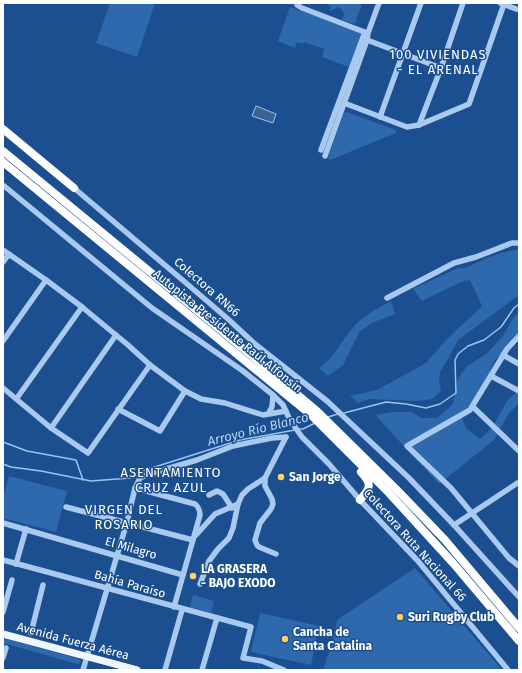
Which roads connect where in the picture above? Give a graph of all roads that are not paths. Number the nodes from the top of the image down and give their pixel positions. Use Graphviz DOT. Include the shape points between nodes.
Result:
graph roads {
  1 [pos="297,3"];
  2 [pos="379,3"];
  3 [pos="421,3"];
  4 [pos="463,3"];
  5 [pos="502,4"];
  6 [pos="519,10"];
  7 [pos="367,33"];
  8 [pos="367,40"];
  9 [pos="404,53"];
  10 [pos="441,68"];
  11 [pos="344,104"];
  12 [pos="380,117"];
  13 [pos="419,125"];
  14 [pos="3,129"];
  15 [pos="322,150"];
  16 [pos="3,151"];
  17 [pos="325,156"];
  18 [pos="3,162"];
  19 [pos="3,185"];
  20 [pos="74,188"];
  21 [pos="519,242"];
  22 [pos="3,250"];
  23 [pos="9,254"];
  24 [pos="3,262"];
  25 [pos="46,280"];
  26 [pos="387,298"];
  27 [pos="82,307"];
  28 [pos="116,335"];
  29 [pos="519,336"];
  30 [pos="3,340"];
  31 [pos="503,355"];
  32 [pos="519,364"];
  33 [pos="150,365"];
  34 [pos="491,376"];
  35 [pos="3,388"];
  36 [pos="185,391"];
  37 [pos="519,391"];
  38 [pos="17,398"];
  39 [pos="273,400"];
  40 [pos="473,407"];
  41 [pos="118,409"];
  42 [pos="286,411"];
  43 [pos="268,414"];
  44 [pos="314,415"];
  45 [pos="323,425"];
  46 [pos="51,428"];
  47 [pos="519,452"];
  48 [pos="265,478"];
  49 [pos="519,482"];
  50 [pos="135,488"];
  51 [pos="209,495"];
  52 [pos="360,500"];
  53 [pos="238,504"];
  54 [pos="66,507"];
  55 [pos="232,508"];
  56 [pos="472,512"];
  57 [pos="127,522"];
  58 [pos="3,523"];
  59 [pos="454,525"];
  60 [pos="26,529"];
  61 [pos="193,539"];
  62 [pos="276,554"];
  63 [pos="117,556"];
  64 [pos="3,560"];
  65 [pos="16,564"];
  66 [pos="519,566"];
  67 [pos="183,575"];
  68 [pos="12,580"];
  69 [pos="200,584"];
  70 [pos="43,585"];
  71 [pos="107,589"];
  72 [pos="519,597"];
  73 [pos="174,608"];
  74 [pos="182,610"];
  75 [pos="3,612"];
  76 [pos="217,618"];
  77 [pos="519,628"];
  78 [pos="31,633"];
  79 [pos="3,634"];
  80 [pos="519,641"];
  81 [pos="6,648"];
  82 [pos="87,657"];
  83 [pos="3,658"];
  84 [pos="83,670"];
  85 [pos="137,670"];
  86 [pos="165,670"];
  87 [pos="202,670"];
  88 [pos="284,670"];
  89 [pos="508,670"];
  1 -- 7 [label="street" via="302,8"];
  2 -- 7 [label="street"];
  3 -- 9 [label="street"];
  4 -- 10 [label="street"];
  5 -- 6 [label="street"];
  5 -- 13 [label="street" via="468,104"];
  7 -- 8 [label="street"];
  7 -- 15 [label="street"];
  8 -- 9 [label="street"];
  8 -- 11 [label="street"];
  9 -- 10 [label="street"];
  9 -- 12 [label="street"];
  10 -- 13 [label="street"];
  11 -- 12 [label="street"];
  11 -- 17 [label="street"];
  12 -- 13 [label="street" via="407,127"];
  14 -- 20 [label="highway"];
  16 -- 44 [label="highway, Autopista Presidente Raúl Alfonsín" via="234,341"];
  18 -- 44 [label="highway, Autopista Presidente Raúl Alfonsín" via="225,346"];
  19 -- 39 [label="street, Colectora Ruta Nacional 66" via="152,308 243,371"];
  20 -- 59 [label="street, Colectora RN66" via="255,344 327,401 409,478"];
  21 -- 26 [label="street" via="454,262"];
  22 -- 23 [label="street"];
  23 -- 24 [label="street"];
  23 -- 25 [label="street"];
  25 -- 27 [label="street"];
  25 -- 30 [label="street"];
  27 -- 28 [label="street"];
  27 -- 38 [label="street"];
  28 -- 33 [label="street"];
  28 -- 46 [label="street"];
  29 -- 31 [label="street"];
  31 -- 32 [label="street"];
  31 -- 34 [label="street"];
  33 -- 36 [label="street"];
  33 -- 41 [label="street"];
  34 -- 37 [label="street"];
  34 -- 40 [label="street"];
  35 -- 38 [label="street"];
  36 -- 41 [label="street" via="160,431"];
  36 -- 43 [label="street" via="201,399 235,405 258,414"];
  38 -- 46 [label="street"];
  39 -- 42 [label="street, Colectora Ruta Nacional 66" via="283,405"];
  39 -- 43 [label="street"];
  40 -- 47 [label="street"];
  40 -- 56 [label="street" via="468,413 407,446"];
  41 -- 46 [label="street" via="88,453"];
  42 -- 43 [label="street"];
  42 -- 52 [label="street, Colectora Ruta Nacional 66" via="302,437"];
  44 -- 45 [label="highway, Autopista Presidente Raúl Alfonsín"];
  45 -- 52 [label="highway" via="367,479 369,489"];
  45 -- 77 [label="highway, Autopista Presidente Raúl Alfonsín" via="398,491 445,540"];
  45 -- 80 [label="highway, Autopista Presidente Raúl Alfonsín" via="448,557"];
  48 -- 50 [label="street" via="286,437 233,446 146,475 140,478"];
  48 -- 53 [label="street" via="248,489"];
  48 -- 62 [label="street" via="265,486 273,504 260,522 255,540 259,547"];
  49 -- 56 [label="street"];
  50 -- 57 [label="street"];
  50 -- 61 [label="street" via="195,504 200,515"];
  51 -- 55 [label="street" via="217,491 223,494"];
  52 -- 89 [label="street, Colectora Ruta Nacional 66" via="418,562"];
  53 -- 55 [label="street"];
  53 -- 69 [label="street" via="231,533 209,561"];
  54 -- 57 [label="street"];
  55 -- 61 [label="street" via="215,514"];
  56 -- 59 [label="street"];
  56 -- 66 [label="street"];
  57 -- 61 [label="street"];
  57 -- 63 [label="street"];
  58 -- 60 [label="street, El Milagro"];
  59 -- 72 [label="street"];
  60 -- 63 [label="street, El Milagro"];
  60 -- 65 [label="street"];
  61 -- 67 [label="street"];
  63 -- 67 [label="street, El Milagro"];
  63 -- 71 [label="street"];
  64 -- 65 [label="street, Bahía Paraíso"];
  65 -- 71 [label="street, Bahía Paraíso"];
  67 -- 73 [label="street"];
  68 -- 75 [label="street"];
  70 -- 78 [label="street"];
  71 -- 73 [label="street, Bahía Paraíso"];
  71 -- 82 [label="street"];
  73 -- 74 [label="street, Bahía Paraíso"];
  74 -- 76 [label="street, Bahía Paraíso"];
  74 -- 86 [label="street"];
  76 -- 87 [label="street"];
  76 -- 88 [label="street, Bahía Paraíso" via="251,627 243,658"];
  79 -- 82 [label="main road, Avenida Fuerza Aérea"];
  81 -- 83 [label="street"];
  82 -- 84 [label="street"];
  82 -- 85 [label="main road, Avenida Fuerza Aérea"];
}
